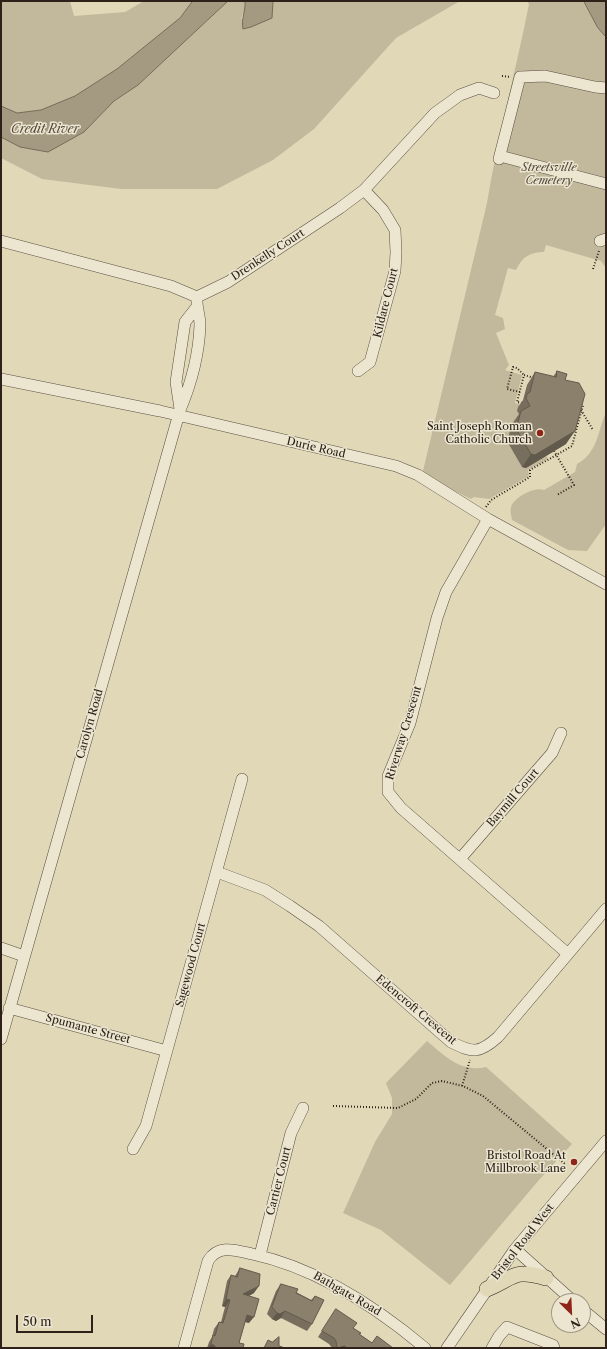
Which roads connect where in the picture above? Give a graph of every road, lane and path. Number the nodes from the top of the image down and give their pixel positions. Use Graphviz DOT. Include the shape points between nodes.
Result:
graph roads {
  1 [pos="606,88"];
  2 [pos="494,93"];
  3 [pos="606,184"];
  4 [pos="364,190"];
  5 [pos="1,241"];
  6 [pos="602,244"];
  7 [pos="593,269"];
  8 [pos="197,302"];
  9 [pos="358,372"];
  10 [pos="524,375"];
  11 [pos="1,379"];
  12 [pos="539,379"];
  13 [pos="520,392"];
  14 [pos="579,399"];
  15 [pos="522,403"];
  16 [pos="581,410"];
  17 [pos="179,413"];
  18 [pos="593,430"];
  19 [pos="554,451"];
  20 [pos="557,455"];
  21 [pos="557,495"];
  22 [pos="485,517"];
  23 [pos="606,584"];
  24 [pos="561,733"];
  25 [pos="242,779"];
  26 [pos="460,860"];
  27 [pos="217,872"];
  28 [pos="606,909"];
  29 [pos="1,948"];
  30 [pos="568,954"];
  31 [pos="24,956"];
  32 [pos="9,1008"];
  33 [pos="1,1039"];
  34 [pos="167,1051"];
  35 [pos="473,1051"];
  36 [pos="462,1086"];
  37 [pos="333,1106"];
  38 [pos="303,1108"];
  39 [pos="606,1141"];
  40 [pos="133,1149"];
  41 [pos="565,1164"];
  42 [pos="515,1249"];
  43 [pos="260,1255"];
  44 [pos="546,1278"];
  45 [pos="487,1289"];
  46 [pos="564,1293"];
  47 [pos="591,1317"];
  48 [pos="606,1330"];
  49 [pos="184,1348"];
  50 [pos="425,1348"];
  51 [pos="447,1348"];
  52 [pos="492,1348"];
  53 [pos="554,1348"];
  1 -- 3 [label="street" via="545,76 520,77 500,157"];
  2 -- 4 [label="street, Drenkelly Court" via="479,88 460,95 435,113"];
  4 -- 8 [label="street, Drenkelly Court"];
  4 -- 9 [label="street, Kildare Court" via="383,210 395,230 396,252 395,271 370,362"];
  5 -- 8 [label="street" via="171,286"];
  6 -- 7 [label="path"];
  8 -- 17 [label="street, Carolyn Road" via="200,324 191,382"];
  8 -- 17 [label="street, Carolyn Road" via="185,322 176,382"];
  10 -- 12 [label="path"];
  10 -- 13 [label="path"];
  10 -- 13 [label="path" via="513,367 508,389"];
  11 -- 17 [label="street, Durie Road"];
  13 -- 15 [label="path" via="517,402"];
  14 -- 16 [label="path" via="583,405"];
  16 -- 18 [label="path"];
  16 -- 20 [label="path" via="572,446"];
  17 -- 22 [label="street, Durie Road" via="396,466 418,475"];
  17 -- 31 [label="street, Carolyn Road"];
  19 -- 20 [label="path"];
  20 -- 21 [label="path" via="574,485"];
  20 -- 22 [label="path" via="530,470 530,477 491,500"];
  22 -- 23 [label="street, Durie Road"];
  22 -- 26 [label="street, Riverway Crescent" via="446,592 410,723 388,776 388,792 401,808"];
  24 -- 26 [label="street, Baymill Court" via="552,753"];
  25 -- 27 [label="street, Sagewood Court"];
  26 -- 30 [label="street, Riverway Crescent"];
  27 -- 34 [label="street, Sagewood Court"];
  27 -- 35 [label="street, Edencroft Crescent" via="265,890 319,926 451,1042"];
  28 -- 30 [label="street"];
  29 -- 31 [label="street"];
  30 -- 35 [label="street" via="498,1037 486,1048"];
  31 -- 32 [label="street, Carolyn Road"];
  32 -- 33 [label="street, Carolyn Road"];
  32 -- 34 [label="street, Spumante Street"];
  34 -- 40 [label="street, Sagewood Court" via="146,1126"];
  35 -- 36 [label="path"];
  36 -- 37 [label="path" via="442,1081 432,1083 416,1100 398,1108"];
  36 -- 41 [label="path" via="483,1096"];
  38 -- 43 [label="street, Cartier Court" via="291,1133"];
  39 -- 42 [label="street, Bristol Road West"];
  42 -- 44 [label="street"];
  42 -- 45 [label="street, Bristol Road West"];
  43 -- 49 [label="street, Bathgate Road" via="224,1249 210,1257"];
  43 -- 50 [label="street, Bathgate Road" via="334,1284 368,1305"];
  44 -- 45 [label="main road" via="520,1273"];
  44 -- 46 [label="street"];
  45 -- 51 [label="street, Bristol Road West"];
  47 -- 48 [label="street"];
  52 -- 53 [label="street" via="506,1327 553,1344"];
}
